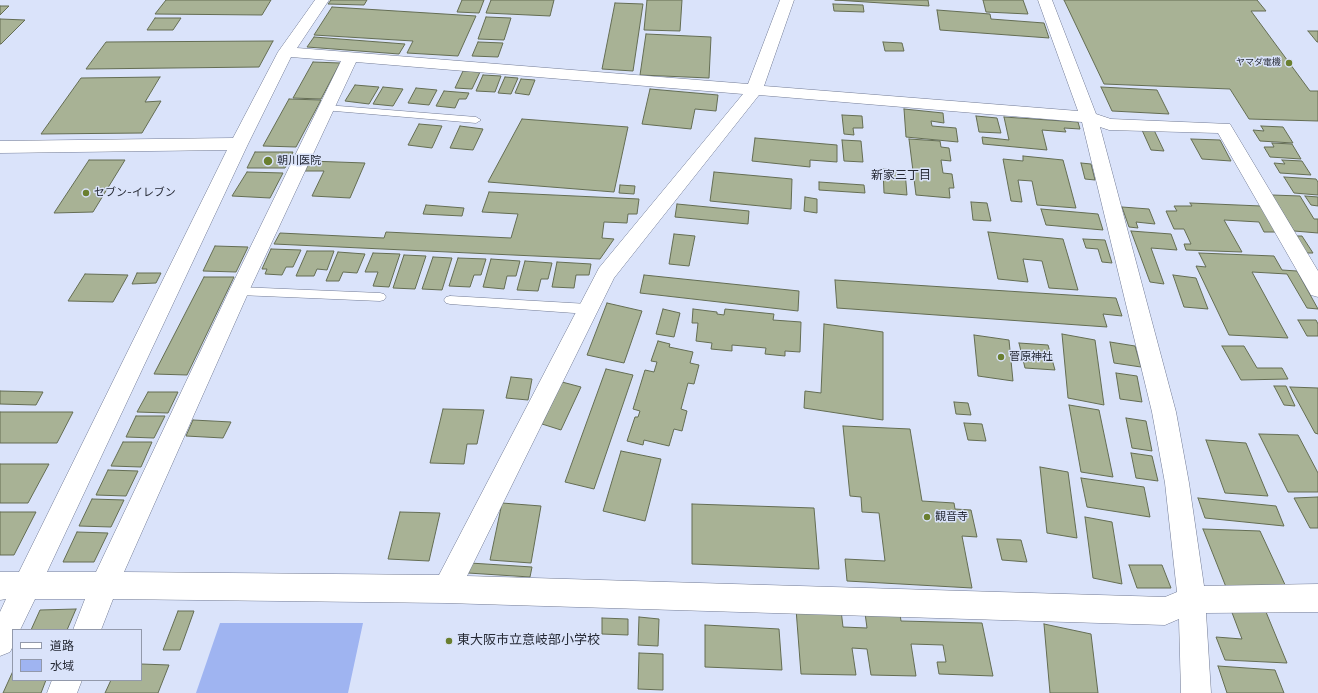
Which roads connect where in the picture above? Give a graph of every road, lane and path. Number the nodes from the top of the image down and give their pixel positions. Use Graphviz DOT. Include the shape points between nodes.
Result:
graph roads {
  1 [pos="322,0"];
  2 [pos="787,0"];
  3 [pos="1045,0"];
  4 [pos="286,52"];
  5 [pos="351,57"];
  6 [pos="754,91"];
  7 [pos="326,108"];
  8 [pos="1089,118"];
  9 [pos="476,120"];
  10 [pos="240,144"];
  11 [pos="0,147"];
  12 [pos="1318,289"];
  13 [pos="239,291"];
  14 [pos="380,297"];
  15 [pos="450,300"];
  16 [pos="588,309"];
  17 [pos="104,585"];
  18 [pos="0,586"];
  19 [pos="27,586"];
  20 [pos="446,590"];
  21 [pos="1318,598"];
  22 [pos="1192,600"];
  23 [pos="87,629"];
  24 [pos="0,642"];
  25 [pos="68,681"];
  26 [pos="62,693"];
  27 [pos="1196,693"];
  1 -- 4 [label="street"];
  2 -- 6 [label="street"];
  3 -- 8 [label="street"];
  4 -- 5 [label="street"];
  4 -- 10 [label="street"];
  5 -- 6 [label="street"];
  5 -- 7 [label="street"];
  6 -- 8 [label="street"];
  6 -- 16 [label="street" via="606,273"];
  7 -- 9 [label="lane"];
  7 -- 13 [label="street"];
  8 -- 12 [label="street" via="1109,124 1224,128"];
  8 -- 22 [label="street" via="1164,412 1177,483"];
  10 -- 11 [label="street"];
  10 -- 19 [label="street"];
  13 -- 14 [label="lane"];
  13 -- 17 [label="street"];
  15 -- 16 [label="lane"];
  16 -- 20 [label="street"];
  17 -- 19 [label="street"];
  17 -- 20 [label="street"];
  17 -- 23 [label="street"];
  18 -- 19 [label="street"];
  19 -- 24 [label="street"];
  20 -- 22 [label="street" via="1165,611"];
  21 -- 22 [label="street"];
  22 -- 27 [label="street"];
  25 -- 26 [label="street"];
}
